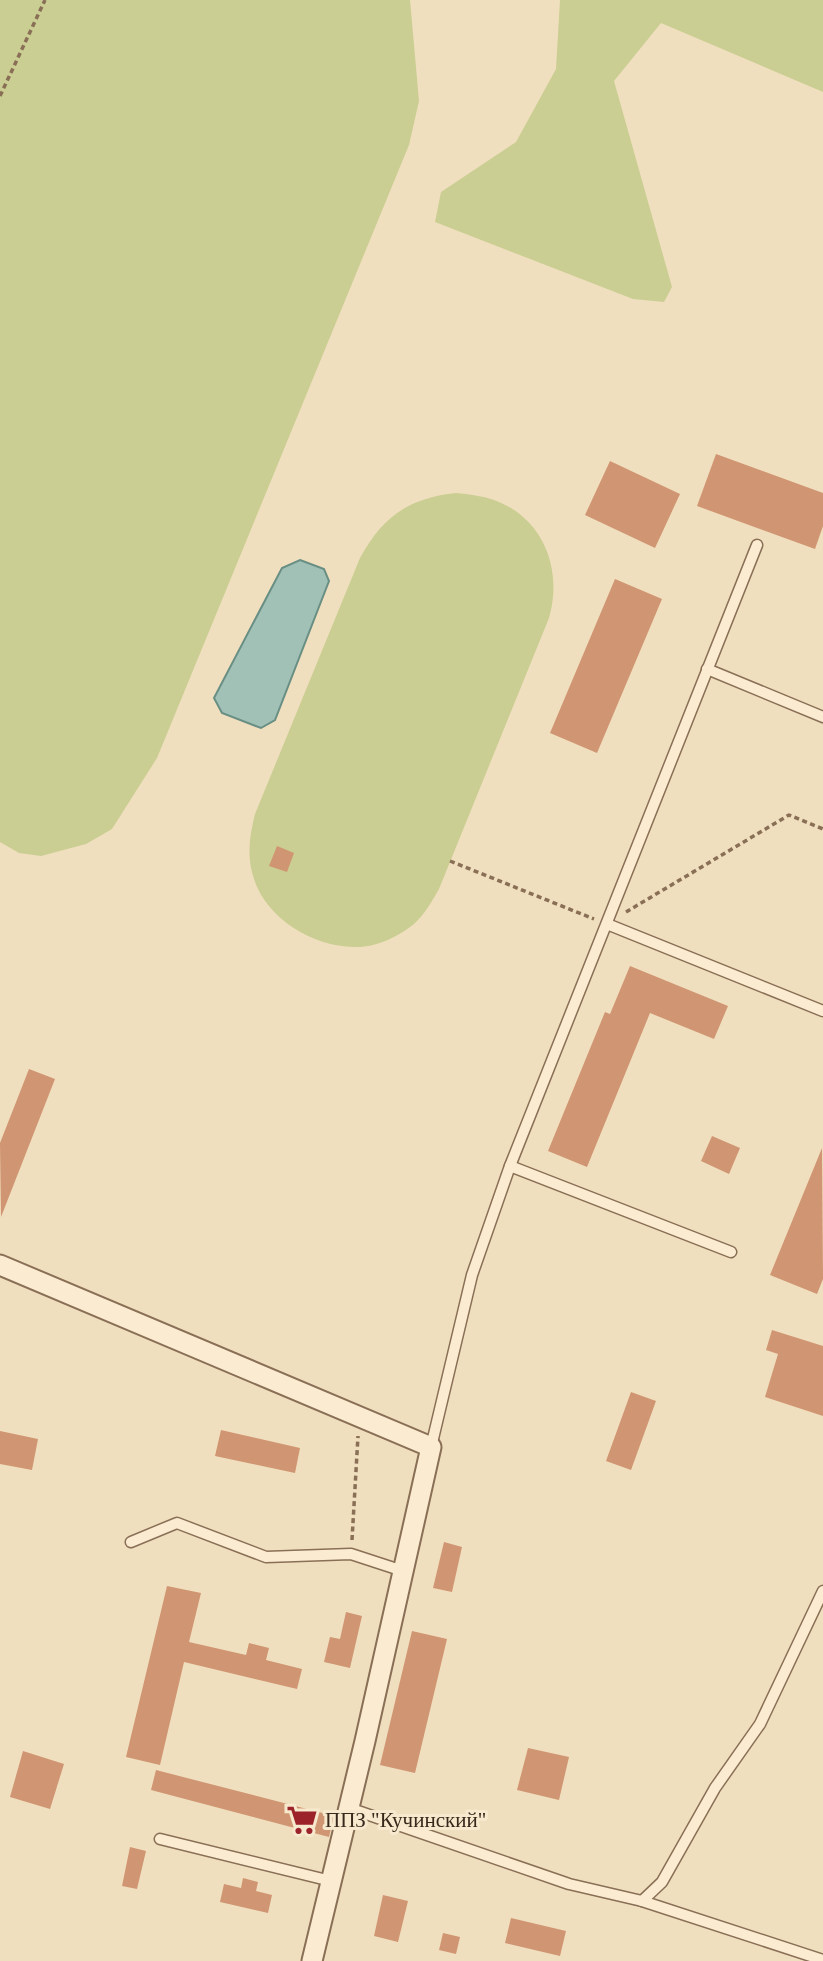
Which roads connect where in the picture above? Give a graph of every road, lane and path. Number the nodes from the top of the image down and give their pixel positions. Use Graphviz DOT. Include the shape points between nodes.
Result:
graph roads {
  1 [pos="45,0"];
  2 [pos="0,96"];
  3 [pos="757,545"];
  4 [pos="707,669"];
  5 [pos="823,717"];
  6 [pos="607,924"];
  7 [pos="823,1011"];
  8 [pos="510,1167"];
  9 [pos="731,1252"];
  10 [pos="0,1265"];
  11 [pos="359,1417"];
  12 [pos="431,1447"];
  13 [pos="131,1542"];
  14 [pos="351,1554"];
  15 [pos="404,1571"];
  16 [pos="823,1591"];
  17 [pos="349,1808"];
  18 [pos="160,1839"];
  19 [pos="331,1881"];
  20 [pos="642,1902"];
  21 [pos="823,1960"];
  22 [pos="312,1961"];
  1 -- 2 [label="path"];
  3 -- 4 [label="lane"];
  4 -- 5 [label="lane"];
  4 -- 6 [label="lane"];
  6 -- 7 [label="lane"];
  6 -- 8 [label="lane"];
  8 -- 9 [label="lane"];
  8 -- 12 [label="lane" via="472,1275"];
  10 -- 11 [label="street"];
  11 -- 12 [label="street"];
  11 -- 14 [label="path"];
  12 -- 15 [label="street"];
  13 -- 14 [label="lane" via="177,1523 266,1557"];
  14 -- 15 [label="lane"];
  15 -- 17 [label="street"];
  16 -- 20 [label="lane" via="760,1724 715,1787 662,1882"];
  17 -- 19 [label="street"];
  17 -- 20 [label="lane" via="569,1884"];
  18 -- 19 [label="lane"];
  19 -- 22 [label="street"];
  20 -- 21 [label="lane"];
}
